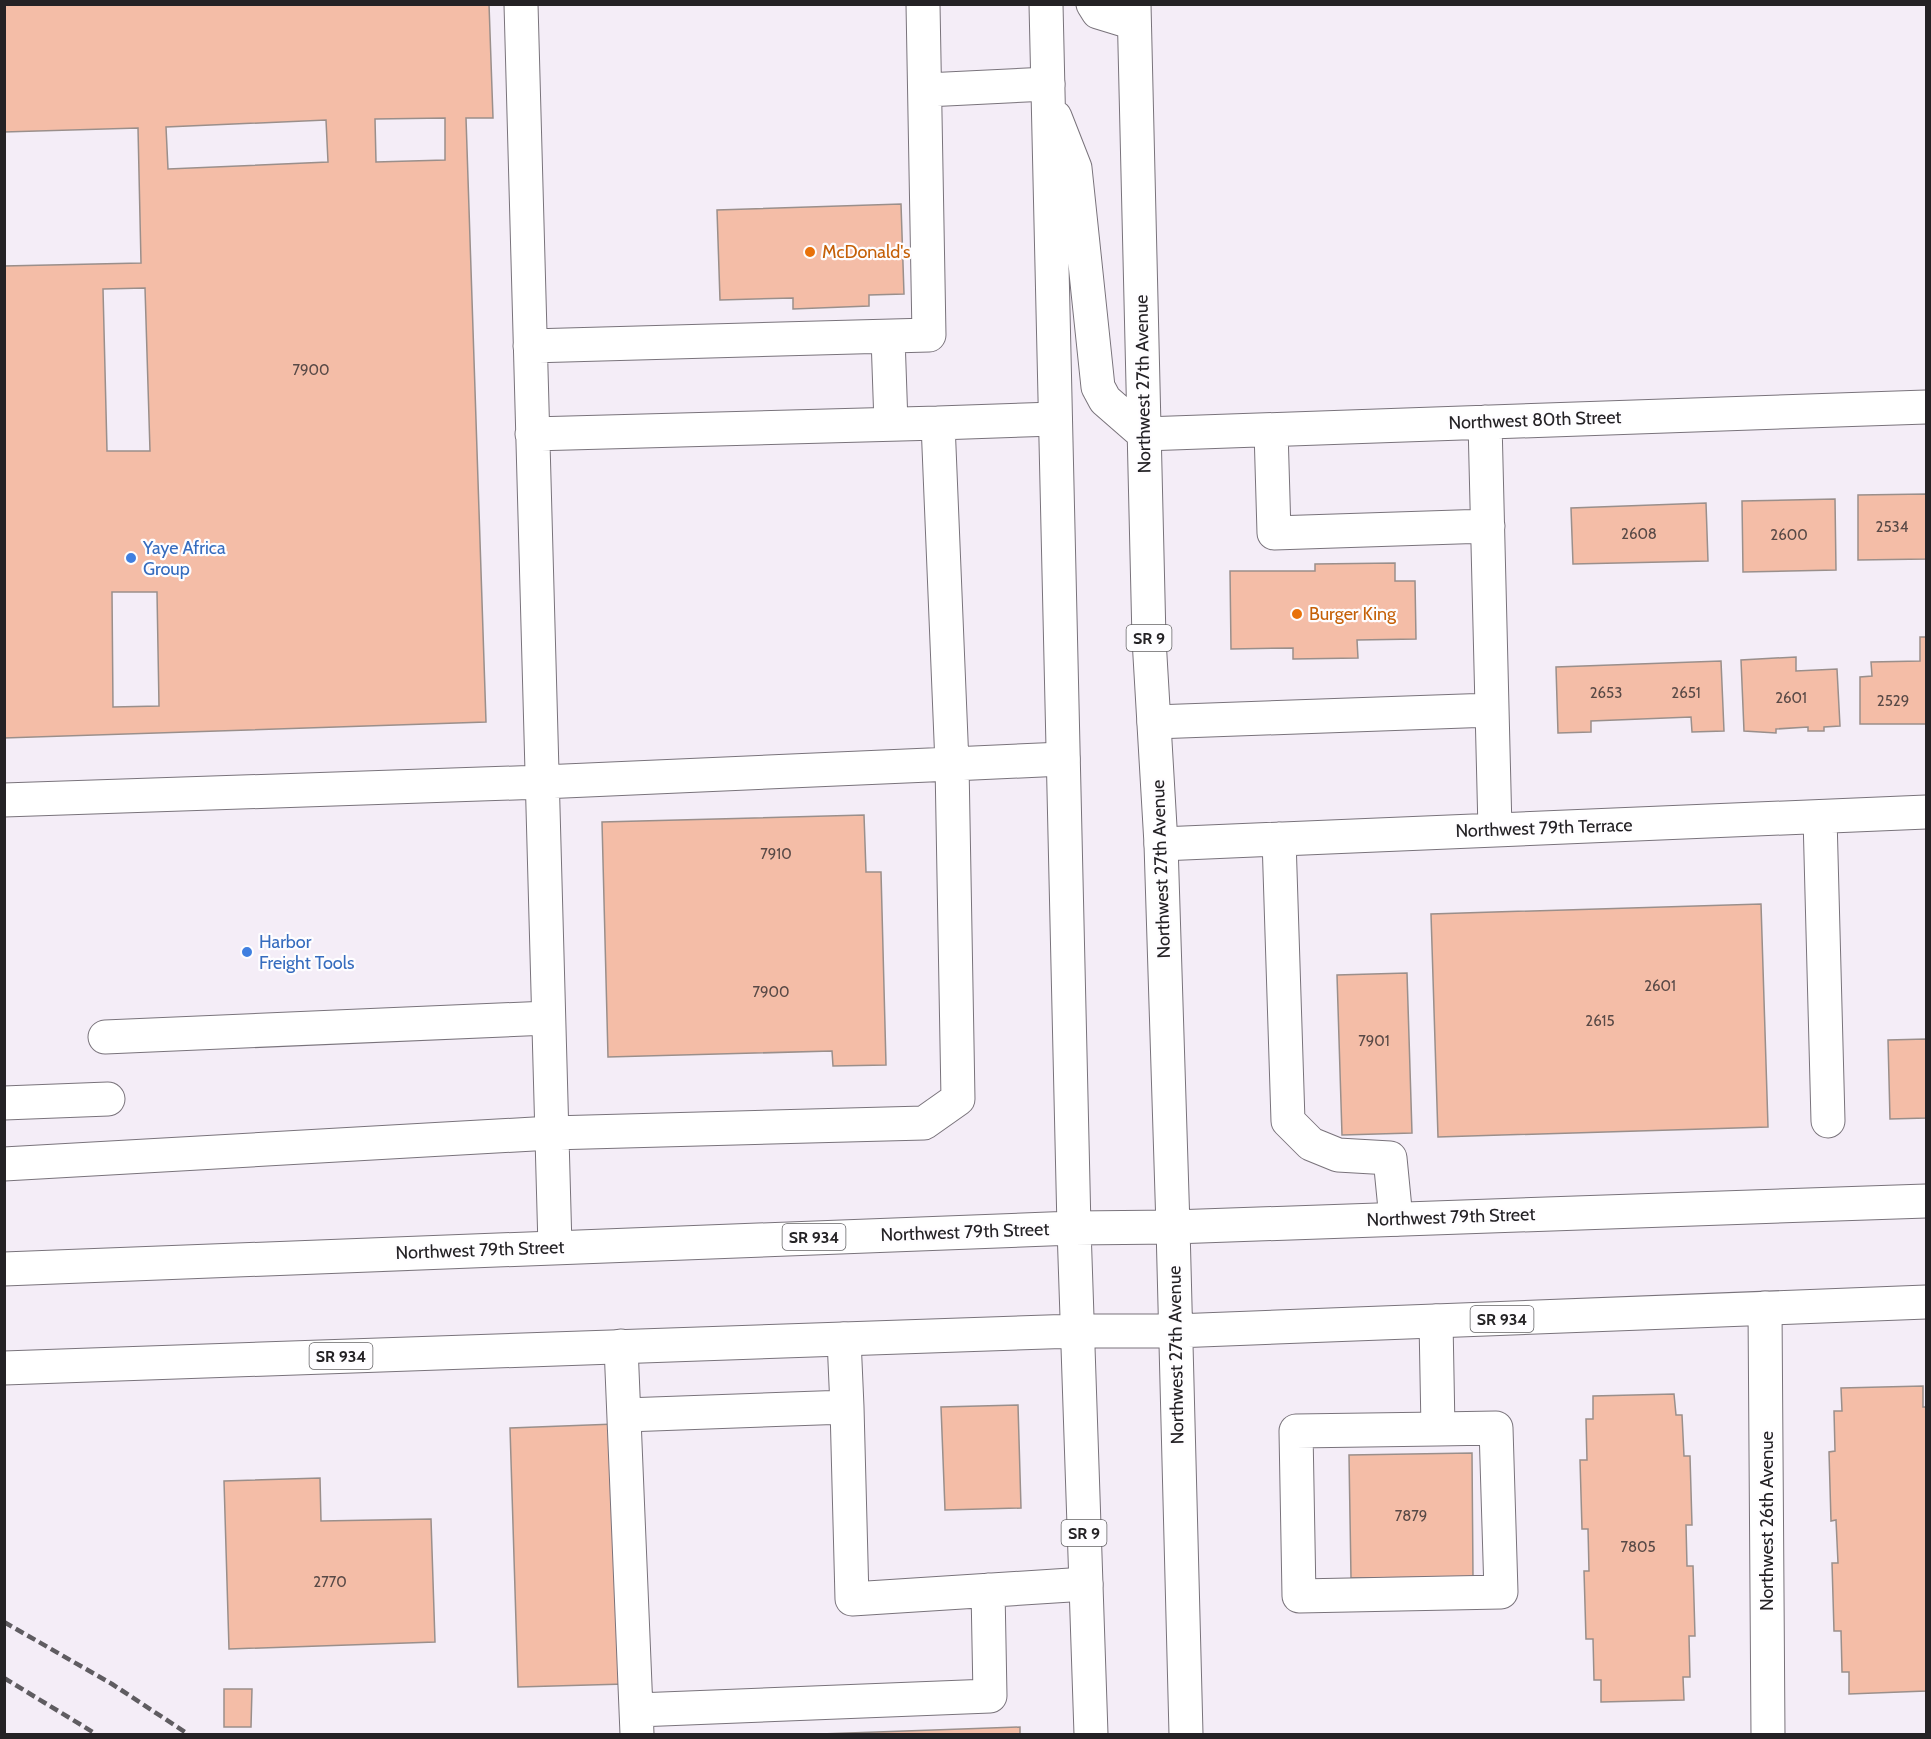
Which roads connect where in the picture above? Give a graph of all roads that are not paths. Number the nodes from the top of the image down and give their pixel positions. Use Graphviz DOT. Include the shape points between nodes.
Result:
graph roads {
  1 [pos="521,4"];
  2 [pos="923,4"];
  3 [pos="1046,4"];
  4 [pos="1092,4"];
  5 [pos="1134,14"];
  6 [pos="926,90"];
  7 [pos="1049,94"];
  8 [pos="888,337"];
  9 [pos="530,346"];
  10 [pos="1926,407"];
  11 [pos="1055,419"];
  12 [pos="1485,422"];
  13 [pos="938,423"];
  14 [pos="891,424"];
  15 [pos="1271,430"];
  16 [pos="532,434"];
  17 [pos="1144,434"];
  18 [pos="1488,526"];
  19 [pos="1492,710"];
  20 [pos="1154,722"];
  21 [pos="1063,759"];
  22 [pos="952,764"];
  23 [pos="542,782"];
  24 [pos="4,800"];
  25 [pos="1926,812"];
  26 [pos="1820,817"];
  27 [pos="1495,830"];
  28 [pos="1279,839"];
  29 [pos="1161,844"];
  30 [pos="548,1018"];
  31 [pos="105,1037"];
  32 [pos="108,1100"];
  33 [pos="4,1103"];
  34 [pos="1828,1120"];
  35 [pos="552,1133"];
  36 [pos="4,1164"];
  37 [pos="1926,1200"];
  38 [pos="1396,1219"];
  39 [pos="1173,1227"];
  40 [pos="1074,1228"];
  41 [pos="555,1247"];
  42 [pos="4,1269"];
  43 [pos="1926,1302"];
  44 [pos="1765,1308"];
  45 [pos="1436,1321"];
  46 [pos="1077,1331"];
  47 [pos="1175,1331"];
  48 [pos="844,1339"];
  49 [pos="621,1346"];
  50 [pos="4,1368"];
  51 [pos="847,1407"];
  52 [pos="625,1415"];
  53 [pos="1438,1429"];
  54 [pos="1086,1584"];
  55 [pos="988,1590"];
  56 [pos="637,1722"];
  57 [pos="1091,1734"];
  58 [pos="1186,1734"];
  59 [pos="1768,1734"];
  1 -- 9 [label="main road"];
  2 -- 6 [label="main road"];
  3 -- 7 [label="main road, SR 9"];
  4 -- 5 [label="main road" via="1098,12"];
  5 -- 17 [label="main road, Northwest 27th Avenue / SR 9"];
  6 -- 7 [label="main road"];
  6 -- 8 [label="main road" via="929,335"];
  7 -- 11 [label="main road, SR 9"];
  7 -- 17 [label="main road" via="1076,168 1098,387 1105,400"];
  8 -- 9 [label="main road"];
  8 -- 14 [label="main road"];
  9 -- 16 [label="main road"];
  10 -- 12 [label="main road, Northwest 80th Street"];
  11 -- 13 [label="main road"];
  11 -- 21 [label="main road, SR 9"];
  12 -- 15 [label="main road, Northwest 80th Street"];
  12 -- 18 [label="main road"];
  13 -- 14 [label="main road"];
  13 -- 22 [label="main road"];
  14 -- 16 [label="main road"];
  15 -- 17 [label="main road, Northwest 80th Street"];
  15 -- 18 [label="main road" via="1274,533"];
  16 -- 23 [label="main road"];
  17 -- 20 [label="main road, Northwest 27th Avenue / SR 9"];
  18 -- 19 [label="main road"];
  19 -- 20 [label="main road"];
  19 -- 27 [label="main road"];
  20 -- 29 [label="main road, Northwest 27th Avenue / SR 9"];
  21 -- 22 [label="main road"];
  21 -- 40 [label="main road, SR 9"];
  22 -- 23 [label="main road"];
  22 -- 35 [label="main road" via="958,1100 924,1123"];
  23 -- 24 [label="main road"];
  23 -- 30 [label="main road"];
  25 -- 26 [label="main road, Northwest 79th Terrace"];
  26 -- 27 [label="main road, Northwest 79th Terrace"];
  26 -- 34 [label="main road"];
  27 -- 28 [label="main road, Northwest 79th Terrace"];
  28 -- 29 [label="main road, Northwest 79th Terrace"];
  28 -- 38 [label="main road" via="1288,1120 1311,1144 1338,1155 1390,1158"];
  29 -- 39 [label="main road, Northwest 27th Avenue / SR 9"];
  30 -- 31 [label="main road"];
  30 -- 35 [label="main road"];
  32 -- 33 [label="main road"];
  35 -- 36 [label="main road"];
  35 -- 41 [label="main road"];
  37 -- 38 [label="main road, Northwest 79th Street / SR 934"];
  38 -- 39 [label="main road, Northwest 79th Street / SR 934"];
  39 -- 40 [label="main road, Northwest 79th Street / SR 934"];
  39 -- 47 [label="main road, Northwest 27th Avenue / SR 9"];
  40 -- 41 [label="main road, Northwest 79th Street / SR 934"];
  40 -- 46 [label="main road, SR 9"];
  41 -- 42 [label="main road, Northwest 79th Street / SR 934"];
  43 -- 44 [label="main road, SR 934"];
  44 -- 45 [label="main road, SR 934"];
  44 -- 59 [label="main road, Northwest 26th Avenue"];
  45 -- 47 [label="main road, SR 934"];
  45 -- 53 [label="main road"];
  46 -- 47 [label="main road, SR 934"];
  46 -- 48 [label="main road, SR 934"];
  46 -- 54 [label="main road, SR 9"];
  47 -- 58 [label="main road, Northwest 27th Avenue / SR 9"];
  48 -- 49 [label="main road, SR 934"];
  48 -- 51 [label="main road"];
  49 -- 50 [label="main road, SR 934"];
  49 -- 52 [label="main road"];
  51 -- 52 [label="main road"];
  51 -- 55 [label="main road" via="852,1599"];
  52 -- 56 [label="main road"];
  53 -- 53 [label="main road" via="1496,1428 1501,1592 1299,1596 1296,1431"];
  54 -- 55 [label="main road"];
  54 -- 57 [label="main road, SR 9"];
  55 -- 56 [label="main road" via="990,1696"];
}
